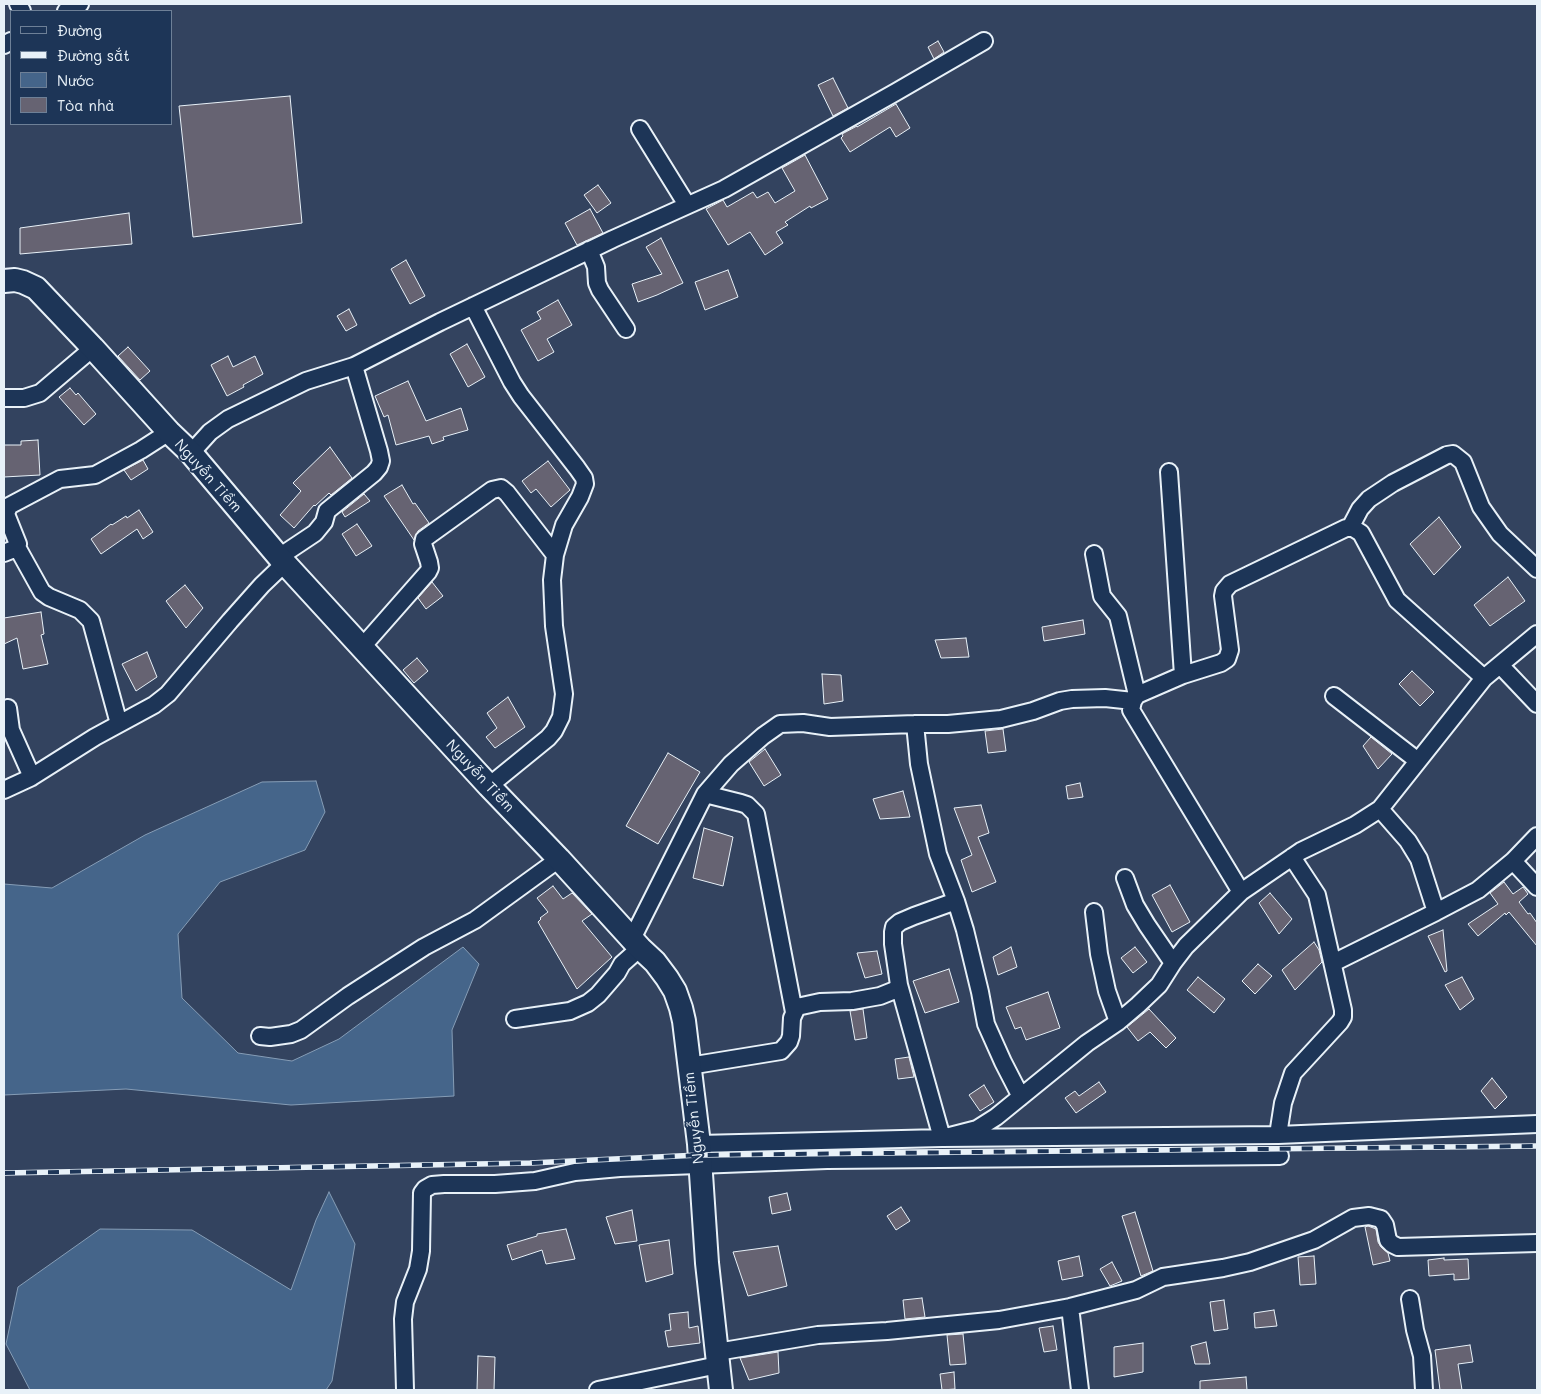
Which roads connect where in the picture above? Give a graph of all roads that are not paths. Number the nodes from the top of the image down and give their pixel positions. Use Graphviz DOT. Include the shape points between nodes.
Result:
graph roads {
  1 [pos="80,4"];
  2 [pos="68,10"];
  3 [pos="984,41"];
  4 [pos="640,129"];
  5 [pos="687,205"];
  6 [pos="589,250"];
  7 [pos="4,281"];
  8 [pos="473,306"];
  9 [pos="626,329"];
  10 [pos="93,348"];
  11 [pos="354,366"];
  12 [pos="4,398"];
  13 [pos="169,432"];
  14 [pos="190,453"];
  15 [pos="1169,472"];
  16 [pos="1350,528"];
  17 [pos="10,550"];
  18 [pos="1094,554"];
  19 [pos="556,556"];
  20 [pos="282,560"];
  21 [pos="1537,569"];
  22 [pos="1537,634"];
  23 [pos="362,647"];
  24 [pos="1500,664"];
  25 [pos="1183,675"];
  26 [pos="1484,678"];
  27 [pos="1334,696"];
  28 [pos="1135,698"];
  29 [pos="1537,704"];
  30 [pos="8,708"];
  31 [pos="119,724"];
  32 [pos="915,724"];
  33 [pos="1418,762"];
  34 [pos="32,777"];
  35 [pos="489,786"];
  36 [pos="4,790"];
  37 [pos="706,794"];
  38 [pos="1380,808"];
  39 [pos="1537,836"];
  40 [pos="1292,857"];
  41 [pos="559,859"];
  42 [pos="1513,861"];
  43 [pos="1125,878"];
  44 [pos="1537,887"];
  45 [pos="1241,892"];
  46 [pos="956,901"];
  47 [pos="1094,912"];
  48 [pos="1436,912"];
  49 [pos="636,943"];
  50 [pos="1172,963"];
  51 [pos="1333,963"];
  52 [pos="899,985"];
  53 [pos="794,1012"];
  54 [pos="515,1019"];
  55 [pos="1118,1022"];
  56 [pos="260,1036"];
  57 [pos="689,1066"];
  58 [pos="1021,1097"];
  59 [pos="1536,1123"];
  60 [pos="1278,1135"];
  61 [pos="942,1138"];
  62 [pos="699,1154"];
  63 [pos="1280,1156"];
  64 [pos="1537,1243"];
  65 [pos="1410,1299"];
  66 [pos="1070,1307"];
  67 [pos="718,1359"];
  68 [pos="405,1390"];
  69 [pos="598,1390"];
  70 [pos="721,1390"];
  71 [pos="1080,1390"];
  72 [pos="1424,1390"];
  1 -- 2 [label="street"];
  3 -- 5 [label="street" via="754,173"];
  4 -- 5 [label="street"];
  5 -- 6 [label="street"];
  6 -- 8 [label="street"];
  6 -- 9 [label="street" via="600,290"];
  7 -- 10 [label="street, Nguyễn Tiềm" via="15,280 36,288"];
  8 -- 11 [label="street"];
  8 -- 19 [label="street" via="516,389 584,478 583,490 564,525"];
  10 -- 12 [label="street" via="40,393 24,398"];
  10 -- 13 [label="street, Nguyễn Tiềm"];
  11 -- 14 [label="street" via="306,381 228,419"];
  11 -- 20 [label="street" via="379,451 379,467 328,511 315,533"];
  13 -- 14 [label="street, Nguyễn Tiềm"];
  13 -- 17 [label="street" via="96,475 60,479 8,506 6,514 18,544"];
  14 -- 20 [label="street, Nguyễn Tiềm"];
  15 -- 25 [label="street"];
  16 -- 21 [label="street" via="1369,499 1393,483 1453,454 1463,462 1481,507 1500,534"];
  16 -- 25 [label="street" via="1230,584 1223,596 1229,656 1221,663"];
  16 -- 26 [label="street" via="1361,533 1397,600"];
  17 -- 31 [label="street" via="42,592 80,610 91,621"];
  18 -- 28 [label="street" via="1102,596 1118,616"];
  19 -- 23 [label="street" via="507,493 501,488 492,490 424,539 422,544 430,562 428,572"];
  19 -- 35 [label="street" via="552,608 564,694 561,717 548,738"];
  20 -- 23 [label="street, Nguyễn Tiềm"];
  20 -- 31 [label="street" via="168,694"];
  22 -- 24 [label="street"];
  23 -- 35 [label="street, Nguyễn Tiềm"];
  24 -- 26 [label="street"];
  24 -- 29 [label="street"];
  25 -- 28 [label="street"];
  26 -- 33 [label="street"];
  27 -- 33 [label="street"];
  28 -- 32 [label="street" via="1072,699 1000,719"];
  28 -- 45 [label="street" via="1132,713"];
  30 -- 34 [label="street" via="11,730"];
  31 -- 34 [label="street"];
  32 -- 37 [label="street" via="830,727 795,722 780,724 731,764"];
  32 -- 46 [label="street" via="938,854"];
  33 -- 38 [label="street"];
  34 -- 36 [label="street"];
  35 -- 41 [label="street, Nguyễn Tiềm"];
  37 -- 49 [label="street"];
  37 -- 53 [label="street" via="741,802 756,814"];
  38 -- 40 [label="street" via="1355,826"];
  38 -- 48 [label="street" via="1420,859"];
  39 -- 42 [label="street"];
  40 -- 45 [label="street"];
  40 -- 51 [label="street" via="1317,895"];
  41 -- 49 [label="street, Nguyễn Tiềm"];
  41 -- 56 [label="street" via="475,920 424,947 302,1030"];
  42 -- 44 [label="street"];
  42 -- 48 [label="street" via="1478,890"];
  43 -- 50 [label="street" via="1135,905"];
  45 -- 50 [label="street"];
  46 -- 52 [label="street" via="896,924 893,944"];
  46 -- 58 [label="street" via="986,1024"];
  47 -- 55 [label="street" via="1107,991"];
  48 -- 51 [label="street"];
  49 -- 54 [label="street" via="617,973 588,1003 570,1011"];
  49 -- 57 [label="street, Nguyễn Tiềm" via="655,962 675,991 682,1008"];
  50 -- 55 [label="street" via="1159,985"];
  51 -- 60 [label="street" via="1343,1017 1293,1073 1283,1103"];
  52 -- 53 [label="street" via="880,996 804,1004"];
  52 -- 61 [label="street"];
  53 -- 57 [label="street" via="789,1042 781,1051"];
  55 -- 58 [label="street"];
  57 -- 62 [label="street, Nguyễn Tiềm"];
  58 -- 61 [label="street" via="977,1129"];
  59 -- 60 [label="street"];
  60 -- 61 [label="street"];
  61 -- 62 [label="street"];
  62 -- 63 [label="street" via="827,1160"];
  62 -- 67 [label="street, Nguyễn Tiềm"];
  62 -- 68 [label="street" via="575,1172 536,1181 444,1184 425,1189 422,1194 418,1269 405,1302 403,1319"];
  64 -- 66 [label="street" via="1398,1247 1388,1240 1381,1219 1369,1216 1353,1218 1314,1240 1258,1260 1163,1277 1136,1290"];
  65 -- 72 [label="street" via="1422,1356"];
  66 -- 67 [label="street" via="999,1320 818,1335"];
  66 -- 71 [label="street"];
  67 -- 69 [label="street"];
  67 -- 70 [label="street, Nguyễn Tiềm"];
}
